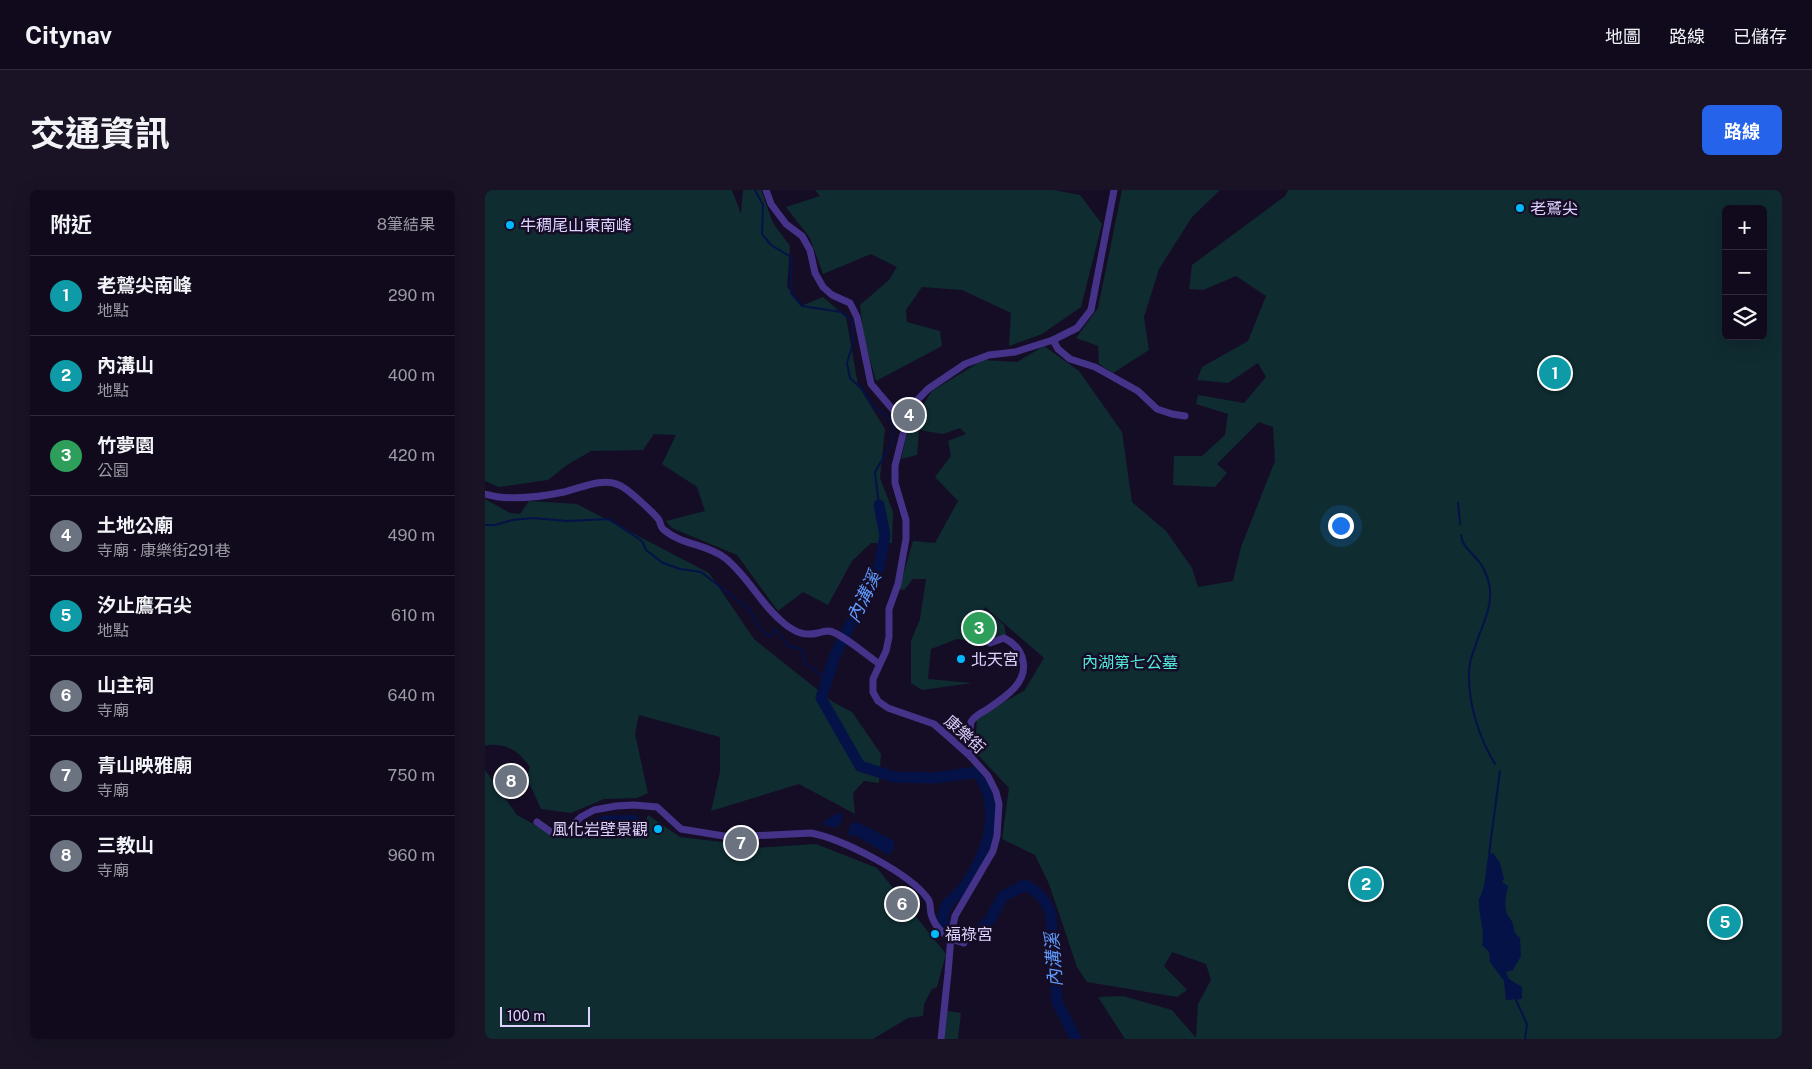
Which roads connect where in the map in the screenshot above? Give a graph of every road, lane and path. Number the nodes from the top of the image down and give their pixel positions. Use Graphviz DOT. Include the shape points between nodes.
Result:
graph roads {
  1 [pos="766,190"];
  2 [pos="1114,190"];
  3 [pos="1053,340"];
  4 [pos="1185,416"];
  5 [pos="900,418"];
  6 [pos="485,494"];
  7 [pos="990,643"];
  8 [pos="879,664"];
  9 [pos="971,757"];
  10 [pos="537,822"];
  11 [pos="951,937"];
  12 [pos="964,943"];
  13 [pos="941,1039"];
  1 -- 5 [label="street" via="771,204 811,250 815,273 823,288 850,303 857,316 871,384"];
  2 -- 3 [label="street" via="1091,310 1077,328"];
  3 -- 4 [label="street" via="1070,359 1095,367 1138,391 1157,409"];
  3 -- 5 [label="street" via="965,364 929,389"];
  5 -- 8 [label="street, 康樂街" via="904,430 895,466 895,483 906,520 906,539 904,560 889,609 886,651"];
  6 -- 8 [label="street" via="523,497 596,483 619,485 630,492 671,535 726,558 778,618 800,634 828,631 840,635"];
  7 -- 9 [label="street" via="1004,638 1014,644 1025,668 1011,691 971,723"];
  8 -- 9 [label="street, 康樂街" via="873,679 873,692 879,701 888,708 934,724"];
  9 -- 11 [label="street, 康樂街" via="988,776 996,792 998,823 993,850 955,916"];
  10 -- 11 [label="street" via="551,832 559,832 569,829 594,810 647,806 657,807 681,829 730,836 811,833 835,839 917,886 930,901 936,926"];
  11 -- 12 [label="street"];
  11 -- 13 [label="street"];
}
